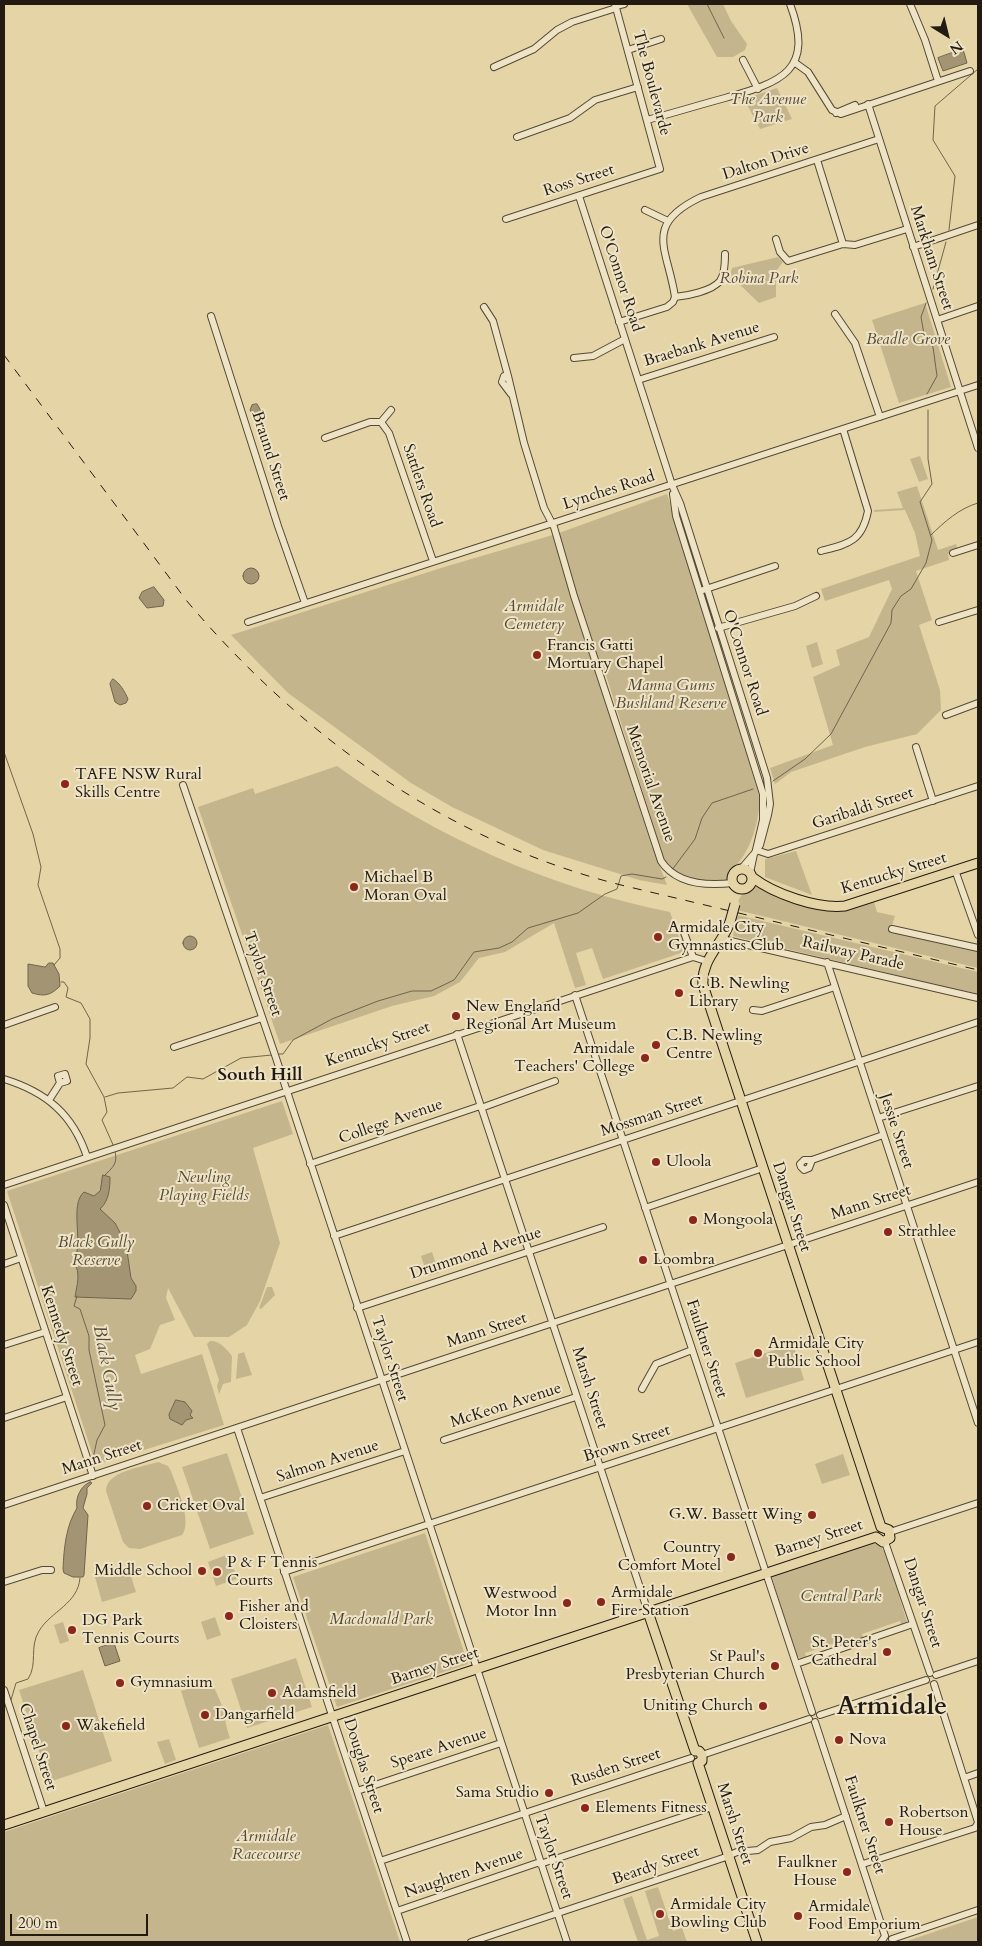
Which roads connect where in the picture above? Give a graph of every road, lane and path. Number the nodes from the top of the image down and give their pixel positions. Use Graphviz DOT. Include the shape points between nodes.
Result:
graph roads {
  1 [pos="624,4"];
  2 [pos="790,4"];
  3 [pos="910,4"];
  4 [pos="616,6"];
  5 [pos="661,39"];
  6 [pos="628,50"];
  7 [pos="743,60"];
  8 [pos="794,62"];
  9 [pos="494,67"];
  10 [pos="970,71"];
  11 [pos="938,81"];
  12 [pos="638,87"];
  13 [pos="758,89"];
  14 [pos="868,104"];
  15 [pos="647,120"];
  16 [pos="517,136"];
  17 [pos="879,139"];
  18 [pos="817,160"];
  19 [pos="660,169"];
  20 [pos="579,196"];
  21 [pos="644,210"];
  22 [pos="506,219"];
  23 [pos="668,221"];
  24 [pos="978,226"];
  25 [pos="907,229"];
  26 [pos="776,239"];
  27 [pos="843,244"];
  28 [pos="913,247"];
  29 [pos="724,254"];
  30 [pos="675,297"];
  31 [pos="978,306"];
  32 [pos="484,307"];
  33 [pos="836,314"];
  34 [pos="211,316"];
  35 [pos="937,320"];
  36 [pos="619,322"];
  37 [pos="774,337"];
  38 [pos="625,339"];
  39 [pos="574,358"];
  40 [pos="638,380"];
  41 [pos="978,385"];
  42 [pos="960,391"];
  43 [pos="390,410"];
  44 [pos="880,417"];
  45 [pos="381,422"];
  46 [pos="843,429"];
  47 [pos="325,438"];
  48 [pos="978,448"];
  49 [pos="672,485"];
  50 [pos="552,525"];
  51 [pos="978,545"];
  52 [pos="821,551"];
  53 [pos="953,553"];
  54 [pos="432,561"];
  55 [pos="776,566"];
  56 [pos="703,590"];
  57 [pos="816,596"];
  58 [pos="305,603"];
  59 [pos="978,610"];
  60 [pos="248,622"];
  61 [pos="939,622"];
  62 [pos="718,628"];
  63 [pos="978,703"];
  64 [pos="946,715"];
  65 [pos="916,747"];
  66 [pos="183,785"];
  67 [pos="978,786"];
  68 [pos="933,801"];
  69 [pos="755,852"];
  70 [pos="978,863"];
  71 [pos="955,870"];
  72 [pos="743,880"];
  73 [pos="892,929"];
  74 [pos="683,930"];
  75 [pos="978,935"];
  76 [pos="722,939"];
  77 [pos="978,948"];
  78 [pos="693,957"];
  79 [pos="706,961"];
  80 [pos="826,962"];
  81 [pos="835,987"];
  82 [pos="575,995"];
  83 [pos="978,998"];
  84 [pos="55,1008"];
  85 [pos="752,1010"];
  86 [pos="262,1018"];
  87 [pos="978,1022"];
  88 [pos="4,1025"];
  89 [pos="457,1034"];
  90 [pos="174,1047"];
  91 [pos="859,1061"];
  92 [pos="4,1079"];
  93 [pos="555,1081"];
  94 [pos="60,1083"];
  95 [pos="978,1086"];
  96 [pos="286,1091"];
  97 [pos="49,1100"];
  98 [pos="740,1100"];
  99 [pos="480,1107"];
  100 [pos="878,1118"];
  101 [pos="883,1135"];
  102 [pos="622,1140"];
  103 [pos="87,1157"];
  104 [pos="812,1160"];
  105 [pos="310,1164"];
  106 [pos="763,1168"];
  107 [pos="504,1179"];
  108 [pos="978,1182"];
  109 [pos="4,1185"];
  110 [pos="4,1204"];
  111 [pos="907,1206"];
  112 [pos="645,1208"];
  113 [pos="603,1227"];
  114 [pos="334,1236"];
  115 [pos="788,1245"];
  116 [pos="528,1251"];
  117 [pos="21,1258"];
  118 [pos="4,1264"];
  119 [pos="670,1284"];
  120 [pos="357,1308"];
  121 [pos="552,1324"];
  122 [pos="45,1332"];
  123 [pos="978,1342"];
  124 [pos="4,1346"];
  125 [pos="692,1350"];
  126 [pos="954,1350"];
  127 [pos="382,1380"];
  128 [pos="642,1389"];
  129 [pos="836,1389"];
  130 [pos="67,1397"];
  131 [pos="576,1397"];
  132 [pos="4,1418"];
  133 [pos="978,1423"];
  134 [pos="237,1428"];
  135 [pos="718,1429"];
  136 [pos="444,1440"];
  137 [pos="405,1451"];
  138 [pos="599,1468"];
  139 [pos="93,1476"];
  140 [pos="260,1498"];
  141 [pos="978,1502"];
  142 [pos="4,1505"];
  143 [pos="429,1524"];
  144 [pos="881,1527"];
  145 [pos="890,1532"];
  146 [pos="876,1537"];
  147 [pos="885,1542"];
  148 [pos="50,1570"];
  149 [pos="284,1572"];
  150 [pos="766,1572"];
  151 [pos="4,1582"];
  152 [pos="648,1612"];
  153 [pos="913,1624"];
  154 [pos="978,1661"];
  155 [pos="796,1664"];
  156 [pos="978,1665"];
  157 [pos="477,1669"];
  158 [pos="934,1678"];
  159 [pos="4,1690"];
  160 [pos="812,1712"];
  161 [pos="820,1715"];
  162 [pos="332,1717"];
  163 [pos="809,1719"];
  164 [pos="815,1722"];
  165 [pos="501,1743"];
  166 [pos="696,1757"];
  167 [pos="978,1774"];
  168 [pos="964,1778"];
  169 [pos="357,1791"];
  170 [pos="712,1807"];
  171 [pos="44,1812"];
  172 [pos="524,1813"];
  173 [pos="846,1816"];
  174 [pos="978,1823"];
  175 [pos="4,1825"];
  176 [pos="728,1855"];
  177 [pos="380,1861"];
  178 [pos="540,1863"];
  179 [pos="863,1864"];
  180 [pos="978,1910"];
  181 [pos="396,1911"];
  182 [pos="558,1914"];
  183 [pos="885,1936"];
  184 [pos="893,1941"];
  185 [pos="407,1942"];
  186 [pos="471,1942"];
  187 [pos="567,1942"];
  188 [pos="757,1942"];
  189 [pos="881,1942"];
  1 -- 4 [label="street"];
  2 -- 8 [label="street" via="799,40"];
  3 -- 11 [label="street" via="926,40"];
  4 -- 6 [label="street, The Boulevarde"];
  4 -- 9 [label="street" via="572,22 534,49"];
  5 -- 6 [label="street"];
  6 -- 12 [label="street, The Boulevarde"];
  7 -- 13 [label="street"];
  8 -- 13 [label="street" via="779,79"];
  8 -- 14 [label="street" via="808,72 835,112 841,114"];
  10 -- 11 [label="street"];
  11 -- 14 [label="street"];
  12 -- 15 [label="street, The Boulevarde"];
  12 -- 16 [label="street" via="595,100 563,121"];
  13 -- 15 [label="street"];
  14 -- 17 [label="street, Markham Street"];
  15 -- 19 [label="street, The Boulevarde"];
  17 -- 18 [label="street, Dalton Drive"];
  17 -- 25 [label="street, Markham Street"];
  18 -- 23 [label="street, Dalton Drive" via="700,197 686,204"];
  18 -- 27 [label="street"];
  19 -- 20 [label="street, Ross Street"];
  20 -- 22 [label="street, Ross Street"];
  20 -- 36 [label="street, O'Connor Road"];
  21 -- 23 [label="street"];
  23 -- 30 [label="street" via="663,250"];
  24 -- 28 [label="street"];
  25 -- 27 [label="street" via="855,245"];
  25 -- 28 [label="street, Markham Street"];
  26 -- 27 [label="street" via="780,252 788,261"];
  28 -- 35 [label="street, Markham Street"];
  29 -- 30 [label="street" via="720,281 714,286"];
  30 -- 36 [label="street" via="667,307"];
  31 -- 35 [label="street"];
  32 -- 50 [label="street, Memorial Avenue" via="493,322 508,376 502,379 511,394 538,489"];
  33 -- 44 [label="street" via="855,343"];
  34 -- 58 [label="street, Braund Street"];
  35 -- 42 [label="street, Markham Street"];
  36 -- 38 [label="street, O'Connor Road"];
  37 -- 40 [label="street, Braebank Avenue"];
  38 -- 39 [label="street" via="593,356"];
  38 -- 40 [label="street, O'Connor Road"];
  40 -- 49 [label="street, O'Connor Road"];
  41 -- 42 [label="street, Lynches Road"];
  42 -- 44 [label="street, Lynches Road"];
  42 -- 48 [label="street, Markham Street"];
  43 -- 45 [label="street"];
  44 -- 46 [label="street, Lynches Road"];
  45 -- 47 [label="street" via="370,422"];
  45 -- 54 [label="street, Sattlers Road" via="389,433"];
  46 -- 49 [label="street, Lynches Road"];
  46 -- 52 [label="street" via="868,511 865,523 854,540"];
  49 -- 50 [label="street, Lynches Road"];
  49 -- 56 [label="street, O'Connor Road" via="680,503"];
  50 -- 54 [label="street, Lynches Road"];
  50 -- 72 [label="street, Memorial Avenue" via="661,861 676,877 704,883"];
  51 -- 53 [label="street"];
  54 -- 58 [label="street, Lynches Road"];
  55 -- 56 [label="street"];
  56 -- 62 [label="street, O'Connor Road"];
  56 -- 69 [label="street, O'Connor Road" via="763,794 763,820"];
  57 -- 62 [label="street" via="795,606"];
  58 -- 60 [label="street, Lynches Road"];
  59 -- 61 [label="street"];
  62 -- 69 [label="street, O'Connor Road" via="766,778 770,804 760,845"];
  63 -- 64 [label="street"];
  65 -- 68 [label="street"];
  66 -- 86 [label="street, Taylor Street"];
  67 -- 68 [label="street, Garibaldi Street"];
  68 -- 69 [label="street, Garibaldi Street" via="768,854"];
  69 -- 72 [label="street, O'Connor Road"];
  70 -- 71 [label="main road, Kentucky Street"];
  71 -- 72 [label="main road, Kentucky Street" via="835,907 816,905"];
  71 -- 75 [label="street"];
  72 -- 76 [label="main road, Dangar Street, bridge"];
  73 -- 77 [label="street"];
  74 -- 78 [label="street"];
  76 -- 79 [label="main road, Dangar Street"];
  76 -- 80 [label="street, Railway Parade"];
  78 -- 79 [label="street"];
  78 -- 82 [label="street, Kentucky Street"];
  79 -- 98 [label="main road, Dangar Street" via="703,985"];
  80 -- 81 [label="street, Jessie Street"];
  80 -- 83 [label="street, Railway Parade"];
  81 -- 85 [label="street" via="762,1011"];
  81 -- 91 [label="street, Jessie Street"];
  82 -- 89 [label="street, Kentucky Street"];
  82 -- 102 [label="street, Faulkner Street"];
  84 -- 88 [label="street"];
  86 -- 90 [label="street"];
  86 -- 96 [label="street, Taylor Street"];
  87 -- 91 [label="street, Mossman Street"];
  89 -- 96 [label="street, Kentucky Street"];
  89 -- 99 [label="street, Marsh Street"];
  91 -- 98 [label="street, Mossman Street"];
  91 -- 100 [label="street, Jessie Street"];
  92 -- 97 [label="street"];
  93 -- 99 [label="street, College Avenue"];
  94 -- 97 [label="street"];
  95 -- 100 [label="street"];
  96 -- 103 [label="street, Kentucky Street"];
  96 -- 105 [label="street, Taylor Street"];
  97 -- 103 [label="street" via="67,1119"];
  98 -- 102 [label="street, Mossman Street"];
  98 -- 106 [label="main road, Dangar Street"];
  99 -- 105 [label="street, College Avenue"];
  99 -- 107 [label="street, Marsh Street"];
  100 -- 101 [label="street, Jessie Street"];
  101 -- 104 [label="street"];
  101 -- 111 [label="street, Jessie Street"];
  102 -- 107 [label="street, Mossman Street"];
  102 -- 112 [label="street, Faulkner Street"];
  103 -- 109 [label="street, Kentucky Street"];
  105 -- 114 [label="street, Taylor Street"];
  106 -- 112 [label="street"];
  106 -- 115 [label="main road, Dangar Street"];
  107 -- 114 [label="street, Mossman Street"];
  107 -- 116 [label="street, Marsh Street"];
  108 -- 111 [label="street, Mann Street"];
  110 -- 117 [label="street, Kennedy Street"];
  111 -- 115 [label="street, Mann Street"];
  111 -- 126 [label="street, Jessie Street"];
  112 -- 119 [label="street, Faulkner Street"];
  113 -- 116 [label="street, Drummond Avenue"];
  114 -- 120 [label="street, Taylor Street"];
  115 -- 119 [label="street, Mann Street"];
  115 -- 129 [label="main road, Dangar Street"];
  116 -- 120 [label="street, Drummond Avenue"];
  116 -- 121 [label="street, Marsh Street"];
  117 -- 118 [label="street"];
  117 -- 122 [label="street, Kennedy Street"];
  119 -- 121 [label="street, Mann Street"];
  119 -- 125 [label="street, Faulkner Street"];
  120 -- 127 [label="street, Taylor Street"];
  121 -- 127 [label="street, Mann Street"];
  121 -- 131 [label="street, Marsh Street"];
  122 -- 124 [label="street"];
  122 -- 130 [label="street, Kennedy Street"];
  123 -- 126 [label="street, Brown Street"];
  125 -- 128 [label="street" via="656,1364"];
  125 -- 135 [label="street, Faulkner Street"];
  126 -- 129 [label="street, Brown Street"];
  126 -- 133 [label="street, Jessie Street"];
  127 -- 134 [label="street, Mann Street"];
  127 -- 137 [label="street, Taylor Street"];
  129 -- 135 [label="street, Brown Street"];
  129 -- 144 [label="main road, Dangar Street"];
  130 -- 132 [label="street"];
  130 -- 139 [label="street, Kennedy Street"];
  131 -- 136 [label="street, McKeon Avenue"];
  131 -- 138 [label="street, Marsh Street"];
  134 -- 139 [label="street, Mann Street"];
  134 -- 140 [label="street, Douglas Street"];
  135 -- 138 [label="street, Brown Street"];
  135 -- 150 [label="street, Faulkner Street"];
  137 -- 140 [label="street, Salmon Avenue"];
  137 -- 143 [label="street, Taylor Street"];
  138 -- 143 [label="street, Brown Street"];
  138 -- 152 [label="street, Marsh Street"];
  139 -- 142 [label="street, Mann Street"];
  140 -- 149 [label="street, Douglas Street"];
  141 -- 145 [label="street"];
  143 -- 149 [label="street, Brown Street"];
  143 -- 157 [label="street, Taylor Street"];
  144 -- 145 [label="main road"];
  144 -- 146 [label="main road" via="876,1531"];
  145 -- 147 [label="main road" via="890,1538"];
  146 -- 147 [label="main road" via="879,1542"];
  146 -- 150 [label="main road, Barney Street"];
  147 -- 153 [label="street, Dangar Street"];
  148 -- 151 [label="street"];
  149 -- 162 [label="street, Douglas Street"];
  150 -- 152 [label="main road, Barney Street"];
  150 -- 155 [label="street, Faulkner Street"];
  152 -- 157 [label="main road, Barney Street"];
  152 -- 166 [label="main road, Marsh Street"];
  153 -- 155 [label="street"];
  153 -- 158 [label="street, Dangar Street"];
  154 -- 158 [label="street"];
  155 -- 160 [label="street, Faulkner Street"];
  156 -- 158 [label="street"];
  157 -- 162 [label="main road, Barney Street"];
  157 -- 165 [label="street, Taylor Street"];
  158 -- 161 [label="street" via="929,1684 926,1680"];
  158 -- 168 [label="street, Dangar Street"];
  159 -- 171 [label="street, Chapel Street"];
  160 -- 161 [label="street"];
  160 -- 163 [label="street"];
  161 -- 164 [label="street"];
  162 -- 169 [label="street, Douglas Street"];
  162 -- 171 [label="main road, Barney Street"];
  163 -- 164 [label="street"];
  163 -- 166 [label="street, Rusden Street"];
  164 -- 173 [label="street, Faulkner Street"];
  165 -- 169 [label="street, Speare Avenue"];
  165 -- 172 [label="street, Taylor Street"];
  166 -- 170 [label="main road, Marsh Street"];
  166 -- 172 [label="street, Rusden Street"];
  167 -- 168 [label="street"];
  168 -- 174 [label="street, Dangar Street"];
  169 -- 177 [label="street, Douglas Street"];
  170 -- 176 [label="main road, Marsh Street"];
  170 -- 178 [label="street, Naughten Avenue"];
  171 -- 175 [label="main road, Barney Street"];
  172 -- 177 [label="street, Rusden Street"];
  172 -- 178 [label="street, Taylor Street"];
  173 -- 176 [label="street, Beardy Street" via="811,1827 791,1838 770,1842 758,1850"];
  173 -- 179 [label="street, Faulkner Street"];
  174 -- 179 [label="street" via="974,1828"];
  176 -- 182 [label="street, Beardy Street"];
  176 -- 188 [label="main road, Marsh Street"];
  177 -- 181 [label="street, Douglas Street"];
  178 -- 181 [label="street, Naughten Avenue"];
  178 -- 182 [label="street, Taylor Street"];
  179 -- 183 [label="street, Faulkner Street"];
  180 -- 184 [label="street"];
  181 -- 185 [label="street, Douglas Street"];
  182 -- 186 [label="street, Beardy Street"];
  182 -- 187 [label="street, Taylor Street"];
  183 -- 184 [label="street"];
  183 -- 189 [label="street"];
}
